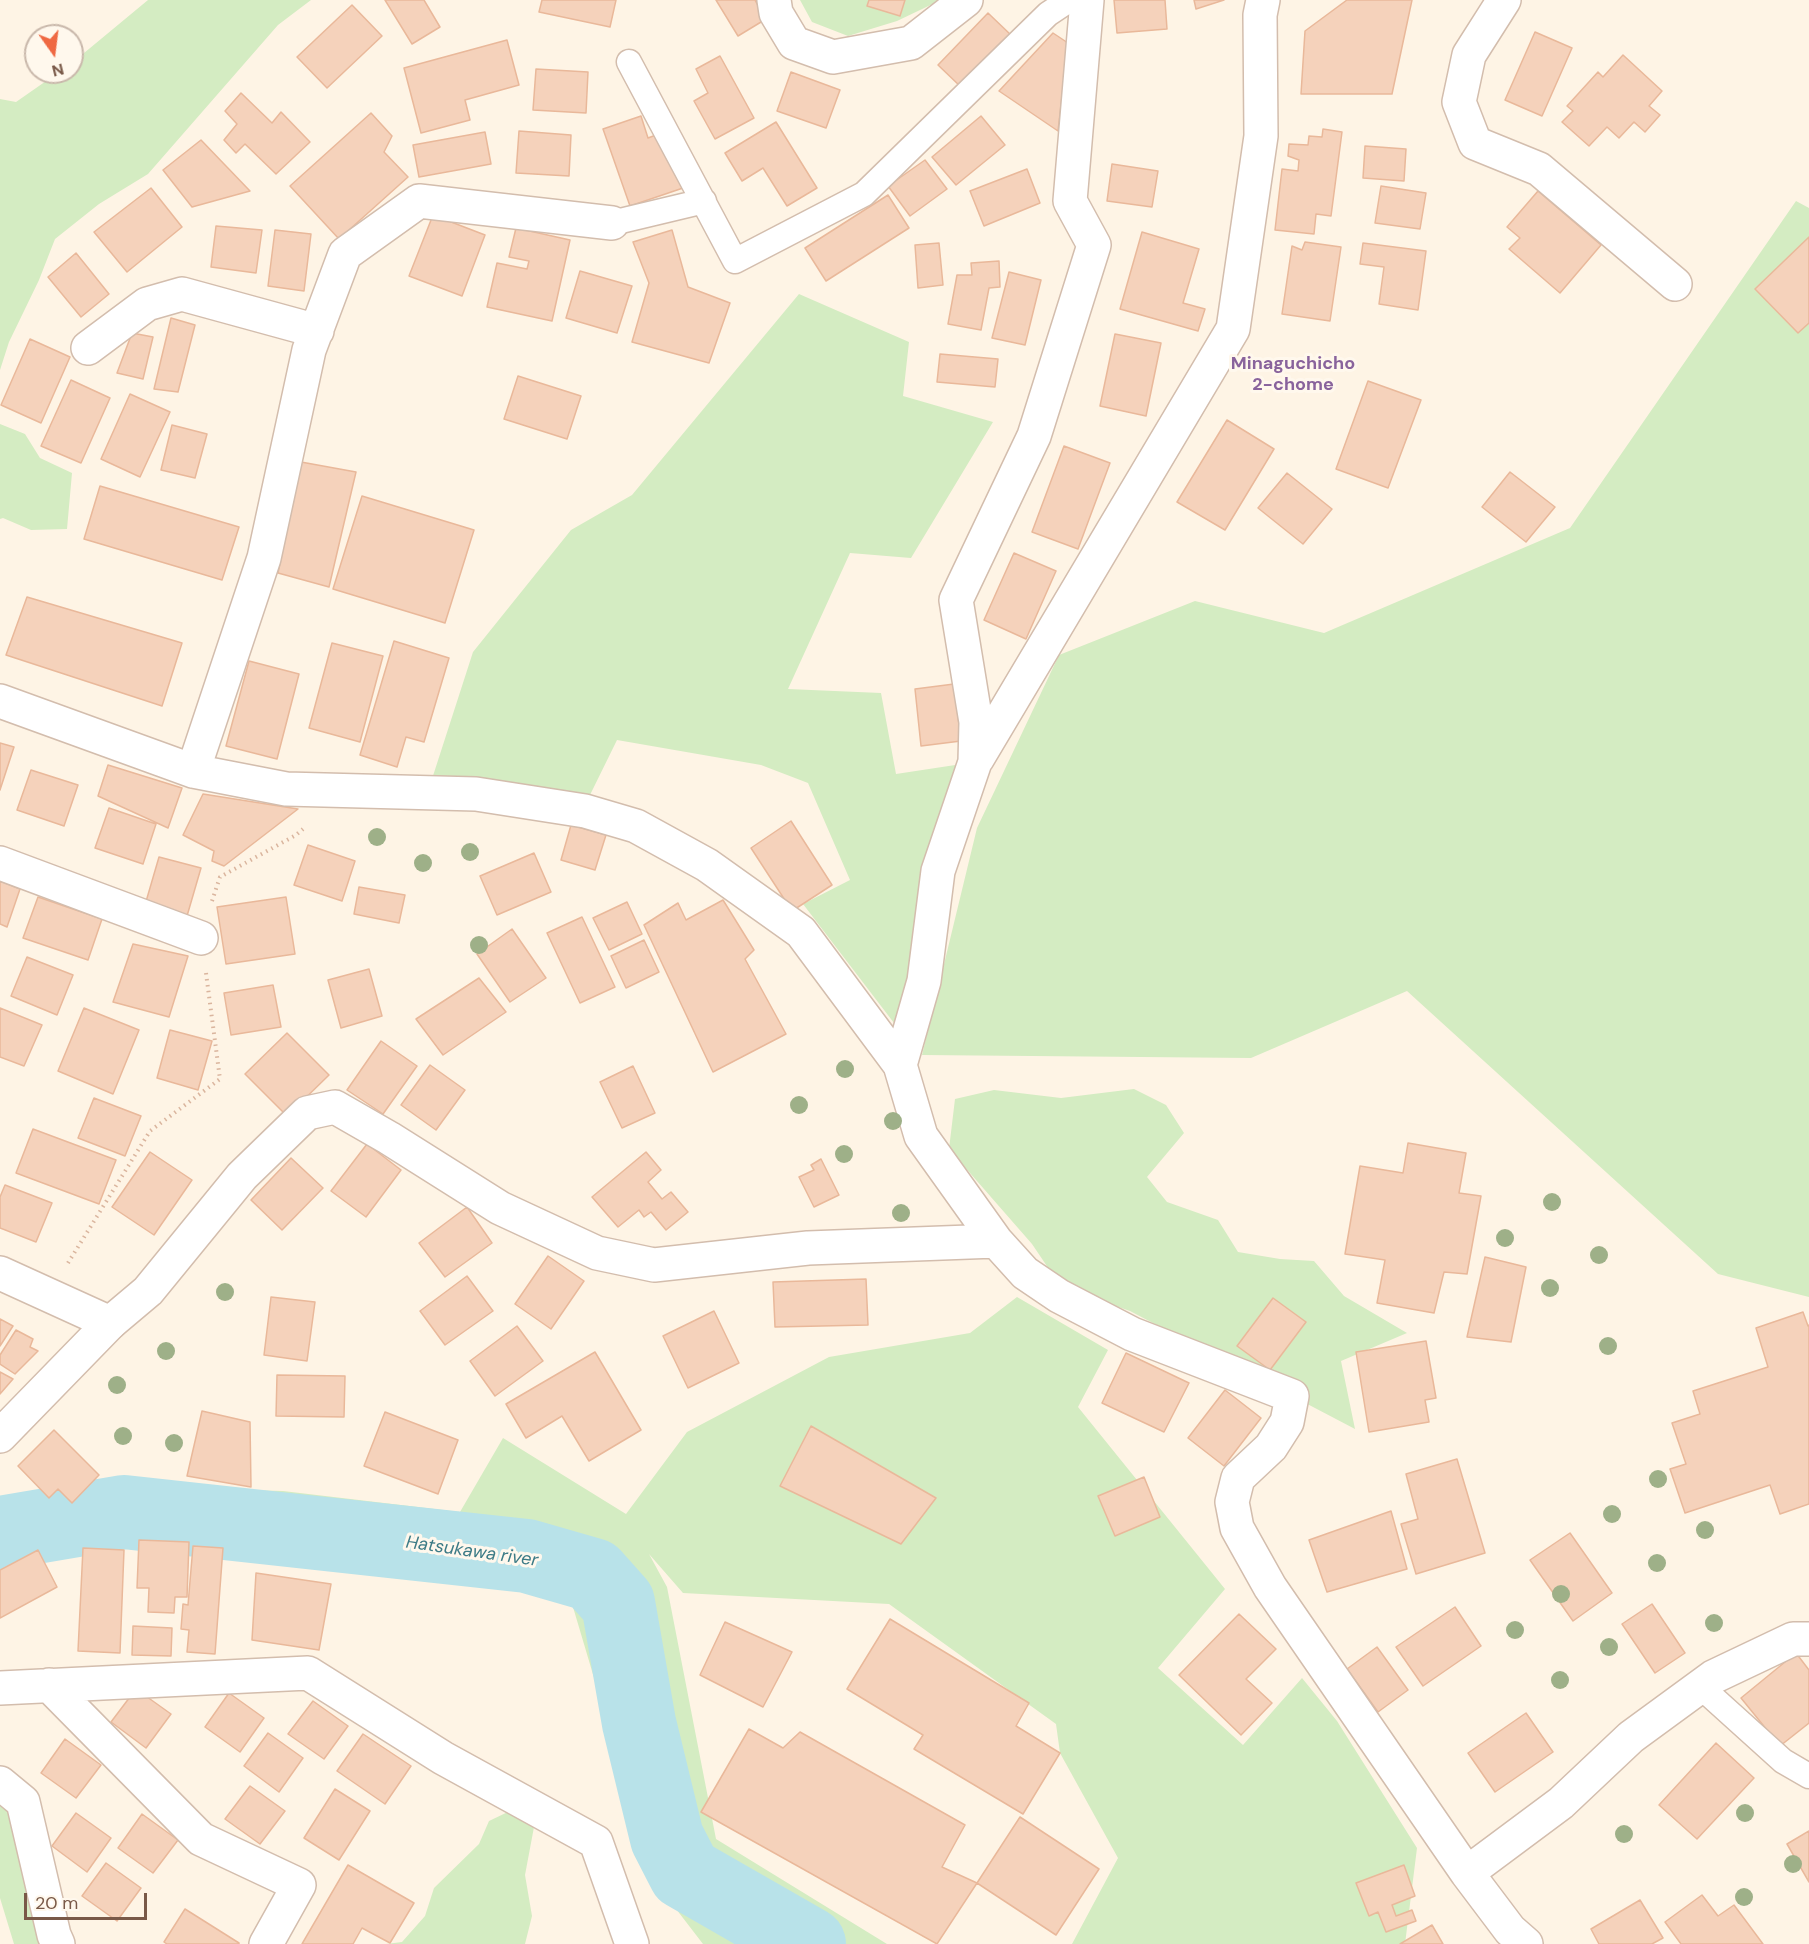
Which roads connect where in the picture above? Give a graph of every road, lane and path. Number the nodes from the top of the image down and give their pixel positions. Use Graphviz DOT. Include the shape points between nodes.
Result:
graph roads {
  1 [pos="774,0"];
  2 [pos="966,0"];
  3 [pos="1069,0"];
  4 [pos="1087,0"];
  5 [pos="1263,0"];
  6 [pos="1504,0"];
  7 [pos="629,62"];
  8 [pos="704,201"];
  9 [pos="612,223"];
  10 [pos="1675,284"];
  11 [pos="317,331"];
  12 [pos="88,348"];
  13 [pos="0,701"];
  14 [pos="975,762"];
  15 [pos="193,771"];
  16 [pos="342,791"];
  17 [pos="0,863"];
  18 [pos="201,938"];
  19 [pos="900,1065"];
  20 [pos="996,1241"];
  21 [pos="0,1273"];
  22 [pos="47,1295"];
  23 [pos="110,1323"];
  24 [pos="0,1436"];
  25 [pos="1809,1639"];
  26 [pos="49,1685"];
  27 [pos="1701,1687"];
  28 [pos="0,1688"];
  29 [pos="1809,1776"];
  30 [pos="0,1783"];
  31 [pos="1467,1873"];
  32 [pos="58,1944"];
  33 [pos="266,1944"];
  34 [pos="632,1944"];
  35 [pos="1526,1944"];
  1 -- 2 [label="street" via="776,13 794,43 833,57 911,43"];
  3 -- 8 [label="lane" via="1048,14 864,194 735,261"];
  4 -- 14 [label="street" via="1070,201 1094,244 1034,436 956,600 976,722"];
  5 -- 14 [label="street" via="1261,136 1233,329"];
  6 -- 10 [label="street" via="1469,55 1459,102 1475,143 1539,169"];
  7 -- 8 [label="lane"];
  8 -- 9 [label="lane"];
  9 -- 11 [label="street" via="419,201 345,254"];
  11 -- 12 [label="street" via="182,294 147,304"];
  11 -- 15 [label="street" via="309,350 264,558"];
  13 -- 15 [label="street"];
  14 -- 19 [label="street" via="938,871 924,981"];
  15 -- 16 [label="street" via="286,789"];
  16 -- 18 [label="path" via="296,835 220,877"];
  16 -- 19 [label="street" via="476,794 585,811 636,826 707,865 801,932"];
  17 -- 18 [label="street"];
  18 -- 22 [label="path" via="220,1078 150,1131"];
  19 -- 20 [label="street" via="921,1136"];
  20 -- 23 [label="street" via="808,1248 654,1265 597,1253 500,1208 335,1107 307,1113 242,1176 148,1291"];
  20 -- 31 [label="street" via="1025,1273 1059,1296 1132,1334 1293,1396 1287,1422 1271,1447 1238,1478 1232,1502 1238,1528 1270,1587"];
  21 -- 22 [label="street"];
  22 -- 23 [label="street"];
  23 -- 24 [label="street"];
  25 -- 27 [label="street" via="1793,1639 1713,1677"];
  26 -- 28 [label="street"];
  26 -- 33 [label="street" via="201,1839 298,1885"];
  26 -- 34 [label="street" via="308,1672 443,1758 596,1842"];
  27 -- 29 [label="lane" via="1783,1761"];
  27 -- 31 [label="street" via="1631,1737 1561,1803"];
  30 -- 32 [label="street" via="23,1802"];
  31 -- 35 [label="street" via="1510,1930"];
}
